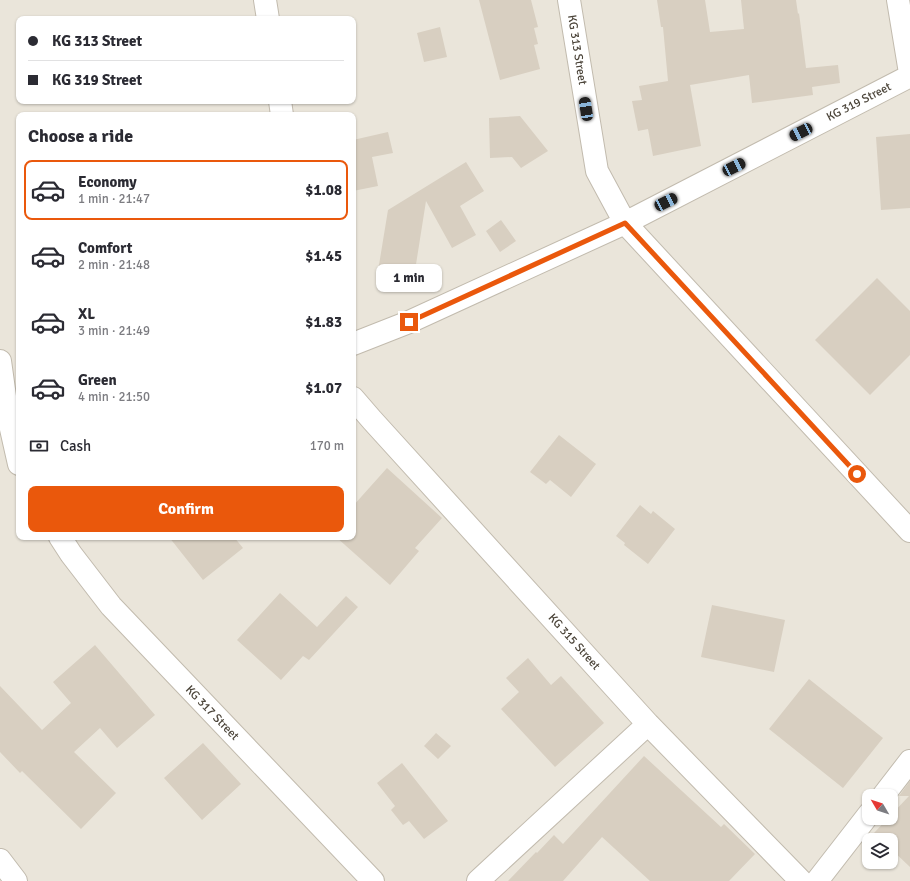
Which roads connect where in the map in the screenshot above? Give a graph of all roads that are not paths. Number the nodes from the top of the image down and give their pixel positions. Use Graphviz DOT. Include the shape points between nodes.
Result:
graph roads {
  1 [pos="265,0"];
  2 [pos="569,0"];
  3 [pos="898,0"];
  4 [pos="268,16"];
  5 [pos="910,75"];
  6 [pos="625,223"];
  7 [pos="356,343"];
  8 [pos="0,361"];
  9 [pos="356,401"];
  10 [pos="16,451"];
  11 [pos="910,531"];
  12 [pos="62,540"];
  13 [pos="648,724"];
  14 [pos="910,761"];
  15 [pos="888,789"];
  16 [pos="862,823"];
  17 [pos="0,860"];
  18 [pos="16,881"];
  19 [pos="373,881"];
  20 [pos="478,881"];
  21 [pos="801,881"];
  22 [pos="817,881"];
  1 -- 4 [label="street"];
  2 -- 6 [label="street, KG 313 Street" via="597,171"];
  3 -- 5 [label="street"];
  5 -- 6 [label="street, KG 319 Street"];
  6 -- 7 [label="street, KG 319 Street" via="409,322"];
  6 -- 11 [label="street, KG 313 Street"];
  8 -- 10 [label="street"];
  9 -- 13 [label="street, KG 315 Street"];
  12 -- 19 [label="street, KG 317 Street" via="111,606"];
  13 -- 20 [label="street"];
  13 -- 21 [label="street, KG 315 Street"];
  14 -- 15 [label="street"];
  16 -- 22 [label="street"];
  17 -- 18 [label="street"];
}
